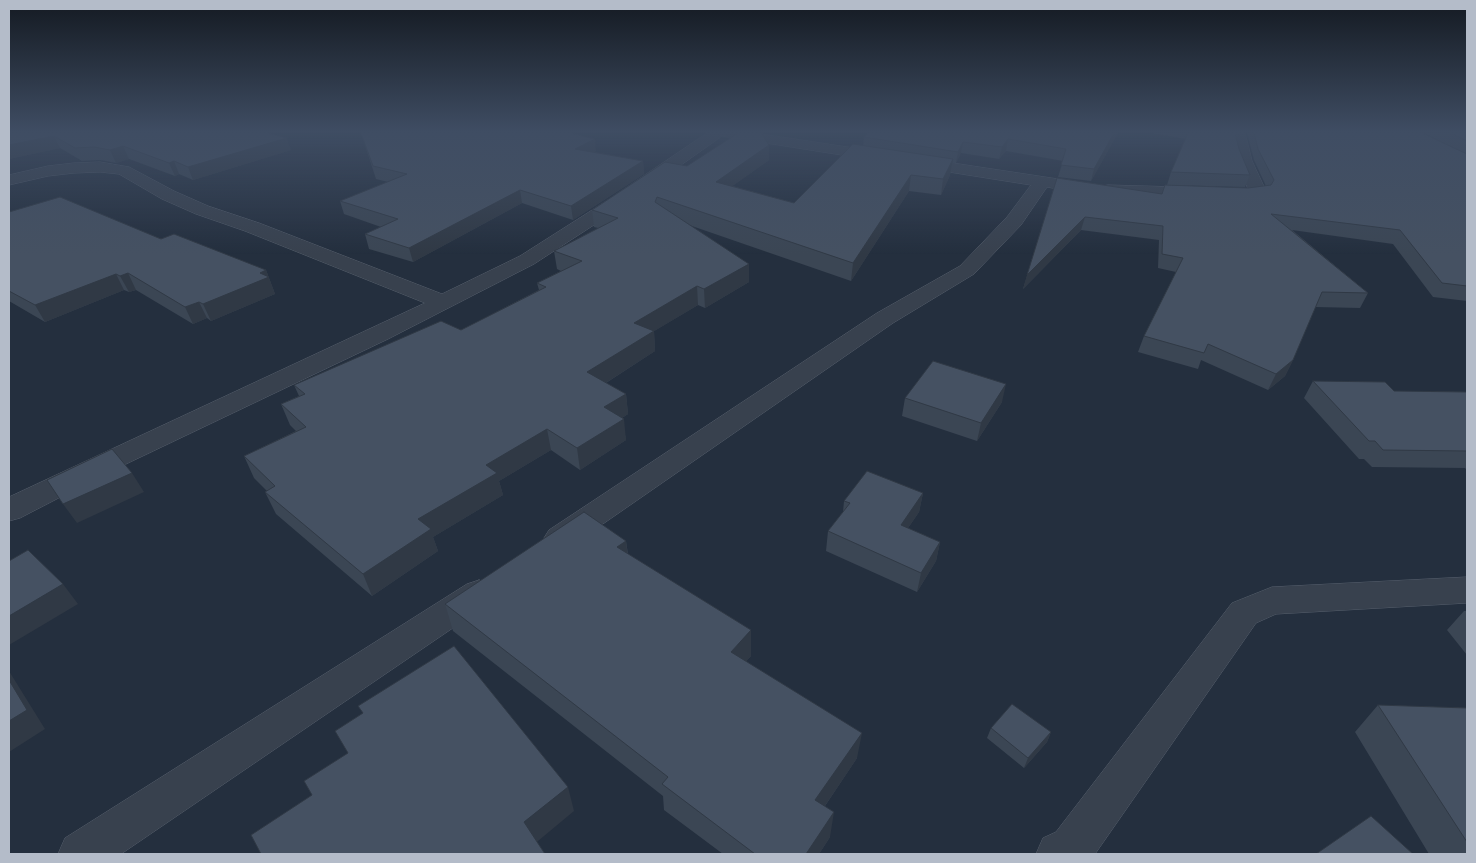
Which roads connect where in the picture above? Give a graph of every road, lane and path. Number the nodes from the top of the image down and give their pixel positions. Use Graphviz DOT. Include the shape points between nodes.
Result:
graph roads {
  1 [pos="38,173"];
  2 [pos="129,173"];
  3 [pos="658,173"];
  4 [pos="984,173"];
  5 [pos="1249,173"];
  6 [pos="9,180"];
  7 [pos="1042,182"];
  8 [pos="1078,187"];
  9 [pos="1096,189"];
  10 [pos="442,302"];
  11 [pos="9,510"];
  12 [pos="539,552"];
  13 [pos="506,575"];
  14 [pos="1467,590"];
  15 [pos="1068,853"];
  16 [pos="81,854"];
  1 -- 6 [label="street"];
  2 -- 10 [label="street" via="202,210"];
  3 -- 10 [label="street" via="527,260"];
  4 -- 7 [label="street"];
  5 -- 9 [label="street" via="1258,193"];
  7 -- 8 [label="street"];
  7 -- 12 [label="street" via="1014,220 967,270 885,318"];
  10 -- 11 [label="street"];
  13 -- 16 [label="street"];
  14 -- 15 [label="street" via="1272,601 1244,613"];
}
